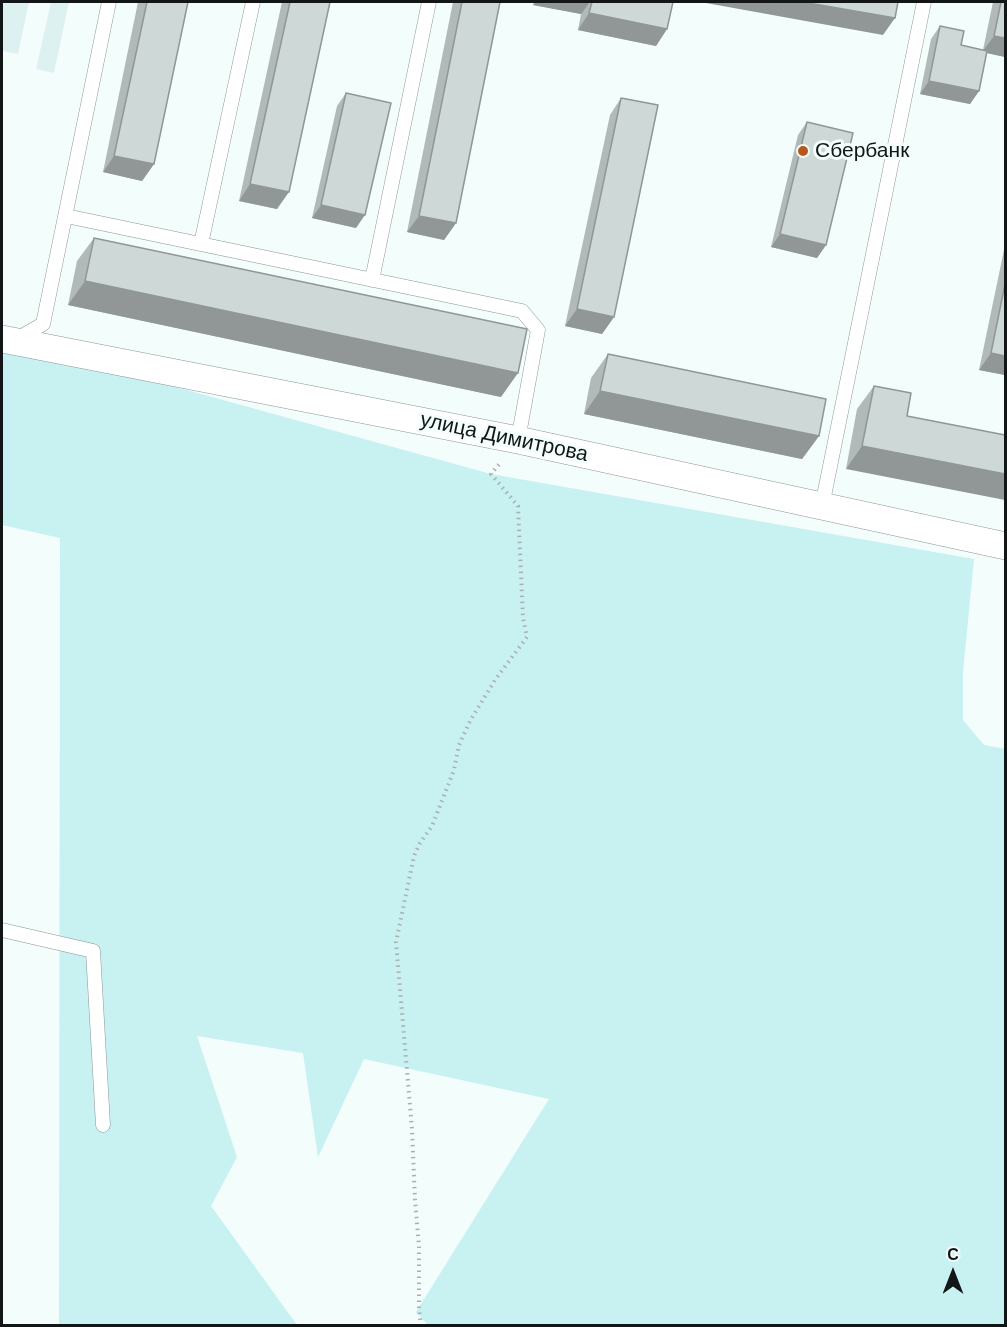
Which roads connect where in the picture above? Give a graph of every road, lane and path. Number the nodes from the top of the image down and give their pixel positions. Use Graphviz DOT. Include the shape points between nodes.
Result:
graph roads {
  1 [pos="109,2"];
  2 [pos="253,2"];
  3 [pos="429,2"];
  4 [pos="924,2"];
  5 [pos="66,216"];
  6 [pos="201,244"];
  7 [pos="372,280"];
  8 [pos="8,340"];
  9 [pos="518,440"];
  10 [pos="822,506"];
  11 [pos="1005,546"];
  12 [pos="2,930"];
  13 [pos="103,1125"];
  14 [pos="422,1326"];
  1 -- 5 [label="lane"];
  2 -- 6 [label="lane"];
  3 -- 7 [label="lane"];
  4 -- 10 [label="lane"];
  5 -- 6 [label="lane"];
  5 -- 8 [label="lane" via="43,324"];
  6 -- 7 [label="lane"];
  7 -- 9 [label="lane" via="522,311 538,330"];
  8 -- 9 [label="street, улица Димитрова"];
  9 -- 10 [label="street, улица Димитрова"];
  9 -- 14 [label="path" via="491,474 518,506 527,637 495,680 459,745 439,809 414,856 396,942 412,1129"];
  10 -- 11 [label="street, улица Димитрова"];
  12 -- 13 [label="lane" via="93,951"];
}
